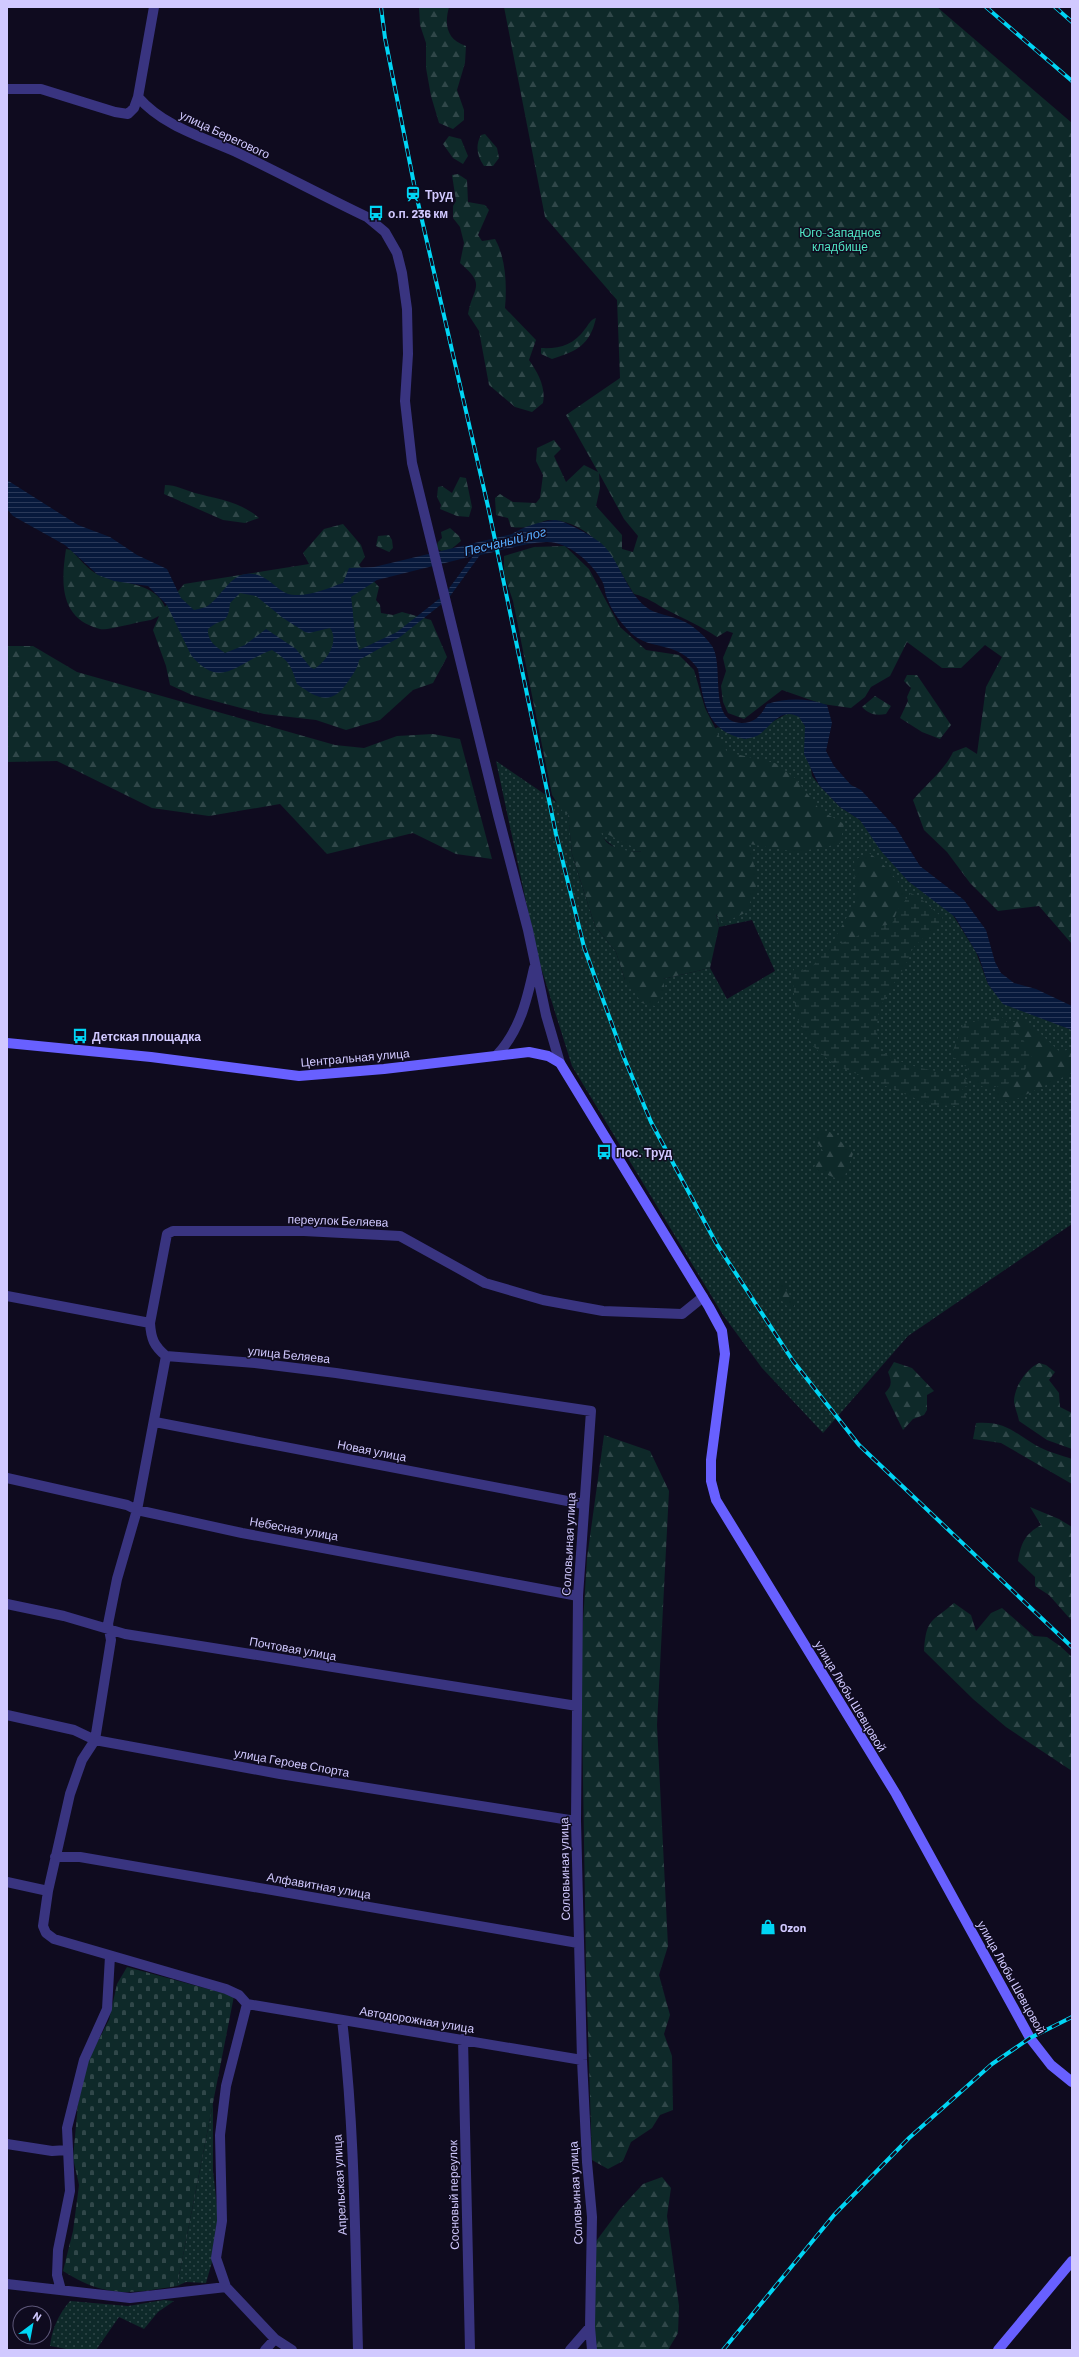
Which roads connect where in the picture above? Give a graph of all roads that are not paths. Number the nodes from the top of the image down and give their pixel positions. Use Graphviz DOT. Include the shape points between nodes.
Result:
graph roads {
  1 [pos="154,7"];
  2 [pos="7,89"];
  3 [pos="138,97"];
  4 [pos="534,965"];
  5 [pos="7,1043"];
  6 [pos="497,1055"];
  7 [pos="560,1063"];
  8 [pos="7,1296"];
  9 [pos="703,1297"];
  10 [pos="150,1323"];
  11 [pos="166,1356"];
  12 [pos="591,1411"];
  13 [pos="155,1422"];
  14 [pos="7,1478"];
  15 [pos="583,1504"];
  16 [pos="137,1510"];
  17 [pos="578,1596"];
  18 [pos="7,1604"];
  19 [pos="110,1630"];
  20 [pos="577,1706"];
  21 [pos="7,1715"];
  22 [pos="95,1740"];
  23 [pos="576,1821"];
  24 [pos="55,1857"];
  25 [pos="7,1882"];
  26 [pos="48,1891"];
  27 [pos="578,1943"];
  28 [pos="110,1956"];
  29 [pos="247,2004"];
  30 [pos="342,2020"];
  31 [pos="463,2039"];
  32 [pos="582,2060"];
  33 [pos="1072,2082"];
  34 [pos="7,2144"];
  35 [pos="67,2150"];
  36 [pos="1072,2261"];
  37 [pos="7,2284"];
  38 [pos="226,2287"];
  39 [pos="61,2290"];
  40 [pos="590,2327"];
  41 [pos="275,2339"];
  42 [pos="265,2350"];
  43 [pos="292,2350"];
  44 [pos="358,2350"];
  45 [pos="470,2350"];
  46 [pos="570,2350"];
  47 [pos="592,2350"];
  48 [pos="998,2350"];
  1 -- 3 [label="street"];
  2 -- 3 [label="street" via="42,89 128,114 134,108"];
  3 -- 4 [label="street, улица Берегового" via="149,110 181,128 236,152 367,217 385,232 397,253 407,310 405,401 412,463 528,930"];
  4 -- 6 [label="street" via="527,1000 515,1032"];
  4 -- 7 [label="street"];
  5 -- 6 [label="street, Центральная улица" via="151,1057 299,1076 384,1069"];
  6 -- 7 [label="street, Центральная улица" via="538,1053 554,1058"];
  7 -- 9 [label="street, улица Любы Шевцовой"];
  8 -- 10 [label="street"];
  9 -- 10 [label="street, переулок Беляева" via="682,1314 603,1311 543,1300 485,1283 400,1236 304,1231 173,1231 167,1234"];
  9 -- 33 [label="street, улица Любы Шевцовой" via="722,1331 725,1354 711,1460 711,1481 716,1500 896,1794 1030,2038 1051,2065"];
  10 -- 11 [label="street" via="151,1337 156,1348"];
  11 -- 12 [label="street, улица Беляева" via="336,1373"];
  11 -- 13 [label="street"];
  12 -- 15 [label="street, Соловьиная улица"];
  13 -- 15 [label="street, Новая улица"];
  13 -- 16 [label="street"];
  14 -- 16 [label="street, Небесная улица" via="127,1505"];
  15 -- 17 [label="street, Соловьиная улица"];
  16 -- 17 [label="street, Небесная улица" via="242,1533"];
  16 -- 19 [label="street" via="117,1579 108,1624"];
  17 -- 20 [label="street, Соловьиная улица"];
  18 -- 19 [label="street, Почтовая улица" via="64,1616"];
  19 -- 20 [label="street, Почтовая улица" via="310,1665"];
  19 -- 22 [label="street" via="111,1640"];
  20 -- 23 [label="street, Соловьиная улица"];
  21 -- 22 [label="street, улица Героев Спорта" via="74,1730"];
  22 -- 23 [label="street, улица Героев Спорта" via="280,1774"];
  22 -- 24 [label="street" via="82,1760 70,1794"];
  23 -- 27 [label="street, Соловьиная улица"];
  24 -- 26 [label="street"];
  24 -- 27 [label="street, Алфавитная улица" via="80,1857"];
  25 -- 26 [label="street"];
  26 -- 28 [label="street" via="44,1926 46,1933 54,1939 76,1947"];
  27 -- 32 [label="street, Соловьиная улица"];
  28 -- 29 [label="street" via="226,1989 239,1995"];
  28 -- 35 [label="street" via="107,2009 84,2060 76,2087 67,2128"];
  29 -- 30 [label="street, Автодорожная улица"];
  29 -- 38 [label="street" via="226,2086 220,2135 222,2221 216,2258"];
  30 -- 31 [label="street, Автодорожная улица"];
  30 -- 44 [label="street, Апрельская улица" via="354,2208"];
  31 -- 32 [label="street, Автодорожная улица"];
  31 -- 45 [label="street, Сосновый переулок"];
  32 -- 40 [label="street, Соловьиная улица" via="586,2162 592,2217"];
  34 -- 35 [label="street" via="52,2151"];
  35 -- 39 [label="street" via="70,2191 58,2262 57,2275"];
  36 -- 48 [label="street"];
  37 -- 39 [label="street"];
  38 -- 39 [label="street" via="130,2298"];
  38 -- 41 [label="street"];
  40 -- 46 [label="street"];
  40 -- 47 [label="street, Соловьиная улица"];
  41 -- 42 [label="street"];
  41 -- 43 [label="street"];
}
